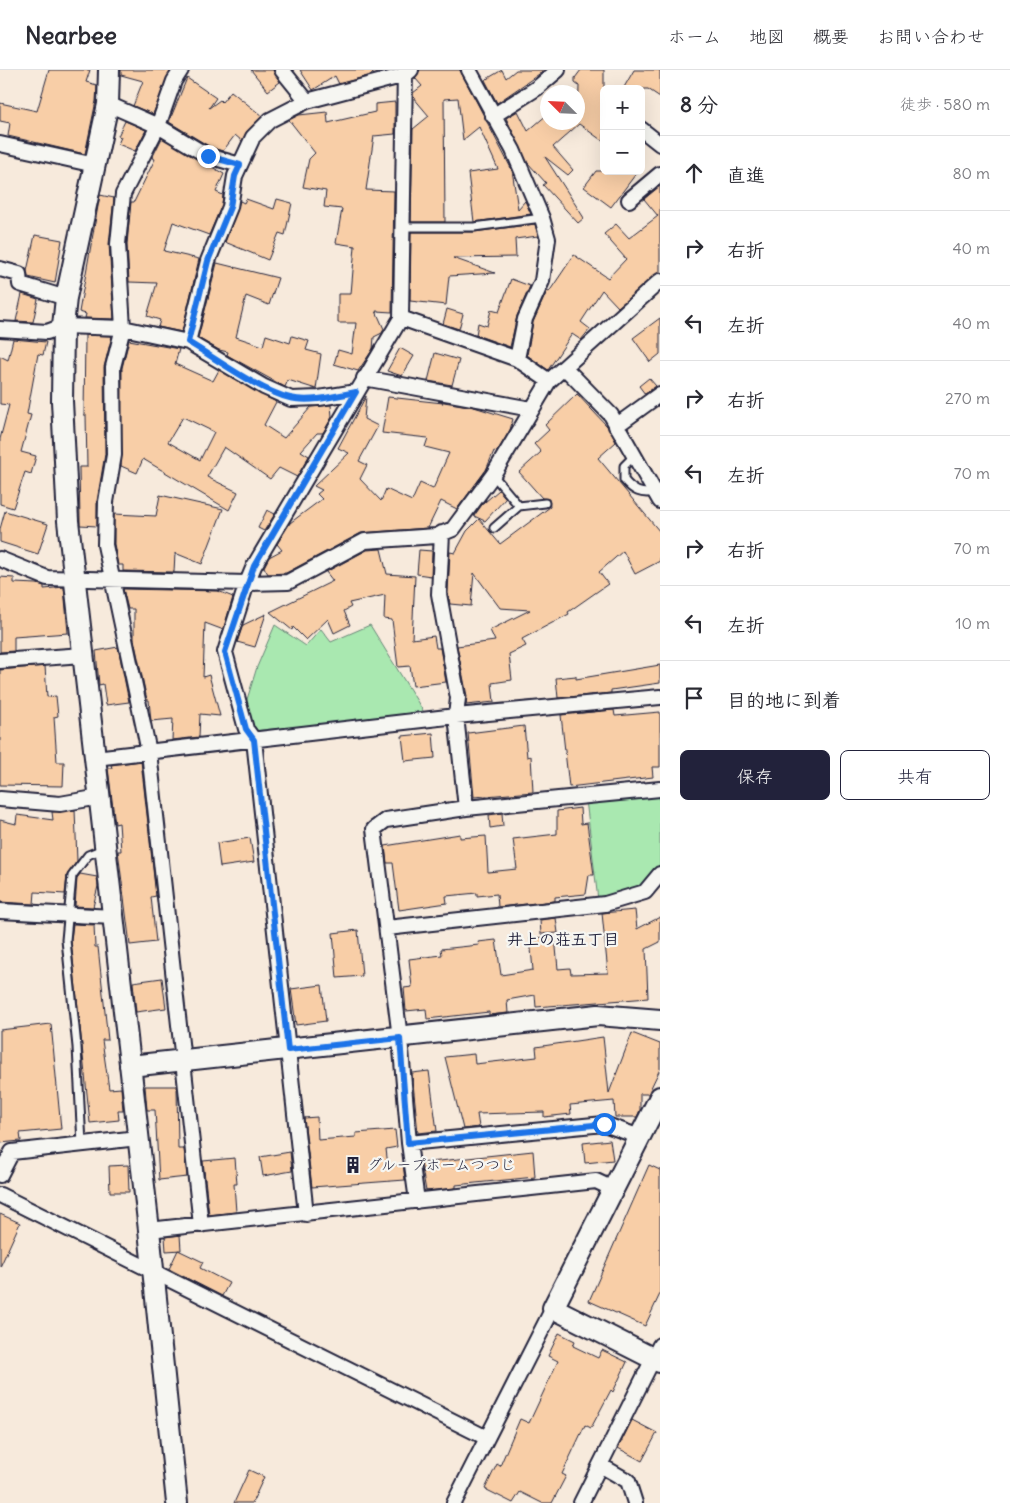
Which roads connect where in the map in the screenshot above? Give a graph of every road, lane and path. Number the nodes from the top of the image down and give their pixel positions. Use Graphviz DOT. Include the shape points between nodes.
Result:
graph roads {
  1 [pos="109,70"];
  2 [pos="181,70"];
  3 [pos="282,70"];
  4 [pos="469,70"];
  5 [pos="558,70"];
  6 [pos="407,72"];
  7 [pos="307,102"];
  8 [pos="108,104"];
  9 [pos="493,116"];
  10 [pos="158,126"];
  11 [pos="642,130"];
  12 [pos="0,144"];
  13 [pos="660,144"];
  14 [pos="95,165"];
  15 [pos="240,165"];
  16 [pos="660,174"];
  17 [pos="628,200"];
  18 [pos="542,218"];
  19 [pos="402,227"];
  20 [pos="0,270"];
  21 [pos="660,281"];
  22 [pos="66,298"];
  23 [pos="401,318"];
  24 [pos="63,326"];
  25 [pos="123,328"];
  26 [pos="0,329"];
  27 [pos="188,342"];
  28 [pos="517,359"];
  29 [pos="564,368"];
  30 [pos="364,378"];
  31 [pos="549,381"];
  32 [pos="356,392"];
  33 [pos="660,394"];
  34 [pos="531,409"];
  35 [pos="616,426"];
  36 [pos="633,457"];
  37 [pos="493,476"];
  38 [pos="657,497"];
  39 [pos="545,504"];
  40 [pos="519,506"];
  41 [pos="494,528"];
  42 [pos="442,533"];
  43 [pos="0,559"];
  44 [pos="75,579"];
  45 [pos="112,579"];
  46 [pos="247,583"];
  47 [pos="84,655"];
  48 [pos="0,661"];
  49 [pos="660,697"];
  50 [pos="456,716"];
  51 [pos="254,740"];
  52 [pos="149,752"];
  53 [pos="95,758"];
  54 [pos="660,789"];
  55 [pos="100,797"];
  56 [pos="0,799"];
  57 [pos="466,808"];
  58 [pos="105,848"];
  59 [pos="660,874"];
  60 [pos="0,911"];
  61 [pos="68,914"];
  62 [pos="113,917"];
  63 [pos="387,928"];
  64 [pos="660,1020"];
  65 [pos="400,1038"];
  66 [pos="288,1050"];
  67 [pos="182,1061"];
  68 [pos="130,1066"];
  69 [pos="660,1096"];
  70 [pos="640,1137"];
  71 [pos="138,1138"];
  72 [pos="408,1143"];
  73 [pos="82,1144"];
  74 [pos="6,1153"];
  75 [pos="0,1175"];
  76 [pos="613,1189"];
  77 [pos="0,1195"];
  78 [pos="417,1201"];
  79 [pos="306,1214"];
  80 [pos="201,1225"];
  81 [pos="149,1230"];
  82 [pos="153,1271"];
  83 [pos="553,1308"];
  84 [pos="658,1355"];
  85 [pos="487,1438"];
  86 [pos="600,1465"];
  87 [pos="177,1503"];
  88 [pos="454,1503"];
  89 [pos="580,1503"];
  90 [pos="635,1503"];
  1 -- 8 [label="street"];
  2 -- 10 [label="street"];
  3 -- 7 [label="street"];
  4 -- 9 [label="street"];
  5 -- 9 [label="street" via="537,88"];
  6 -- 7 [label="street"];
  6 -- 19 [label="street"];
  7 -- 15 [label="street" via="270,120 253,137"];
  8 -- 10 [label="street"];
  8 -- 14 [label="street"];
  9 -- 18 [label="street" via="513,150"];
  10 -- 15 [label="street" via="208,156"];
  10 -- 25 [label="street" via="124,194 118,244"];
  11 -- 13 [label="street"];
  12 -- 14 [label="street"];
  14 -- 22 [label="street"];
  15 -- 27 [label="street" via="230,207 208,261"];
  16 -- 17 [label="street"];
  18 -- 19 [label="lane" via="474,227"];
  18 -- 28 [label="street" via="548,239 542,280 525,319"];
  19 -- 23 [label="street"];
  20 -- 22 [label="street" via="19,274 20,284"];
  21 -- 29 [label="street"];
  22 -- 24 [label="street"];
  23 -- 28 [label="street"];
  23 -- 30 [label="street"];
  24 -- 25 [label="street"];
  24 -- 26 [label="street" via="47,332"];
  24 -- 44 [label="street" via="62,401 68,521"];
  25 -- 27 [label="street"];
  25 -- 45 [label="street" via="113,367 114,455 106,502 106,545"];
  27 -- 32 [label="street" via="264,387 292,399"];
  28 -- 31 [label="street"];
  29 -- 31 [label="street"];
  29 -- 35 [label="street" via="611,415"];
  30 -- 32 [label="street"];
  30 -- 34 [label="street"];
  31 -- 34 [label="street"];
  32 -- 46 [label="street"];
  33 -- 35 [label="street"];
  34 -- 37 [label="street"];
  35 -- 36 [label="street"];
  36 -- 38 [label="street"];
  36 -- 38 [label="lane" via="624,466 624,480 638,492"];
  37 -- 40 [label="lane"];
  37 -- 42 [label="street" via="453,529"];
  39 -- 40 [label="lane"];
  40 -- 41 [label="lane"];
  42 -- 46 [label="street" via="364,541 288,582"];
  42 -- 50 [label="street" via="439,594 458,698"];
  43 -- 44 [label="street" via="47,578"];
  44 -- 45 [label="street"];
  44 -- 47 [label="street"];
  45 -- 46 [label="street"];
  45 -- 52 [label="street"];
  46 -- 51 [label="street" via="225,652 246,729"];
  47 -- 48 [label="street"];
  47 -- 53 [label="street"];
  49 -- 50 [label="street"];
  50 -- 51 [label="street"];
  50 -- 57 [label="street"];
  51 -- 52 [label="street"];
  51 -- 66 [label="street"];
  52 -- 53 [label="street"];
  52 -- 67 [label="street"];
  53 -- 55 [label="street"];
  54 -- 57 [label="street"];
  55 -- 56 [label="street" via="60,804"];
  55 -- 58 [label="street"];
  57 -- 63 [label="street" via="386,820 374,829"];
  58 -- 61 [label="lane" via="88,855 72,876"];
  58 -- 62 [label="street"];
  59 -- 63 [label="street" via="645,892 605,904"];
  60 -- 61 [label="street"];
  61 -- 62 [label="street"];
  61 -- 73 [label="lane" via="66,940 77,1047"];
  62 -- 68 [label="street"];
  63 -- 65 [label="street"];
  64 -- 65 [label="street" via="598,1015"];
  65 -- 66 [label="street"];
  65 -- 72 [label="street"];
  66 -- 67 [label="street"];
  66 -- 79 [label="street"];
  67 -- 68 [label="street"];
  67 -- 80 [label="street"];
  68 -- 71 [label="street"];
  69 -- 70 [label="street"];
  70 -- 72 [label="street" via="604,1124"];
  70 -- 76 [label="street"];
  71 -- 73 [label="street"];
  71 -- 81 [label="street"];
  72 -- 78 [label="street"];
  73 -- 74 [label="street"];
  74 -- 75 [label="street"];
  76 -- 78 [label="street" via="596,1181"];
  76 -- 83 [label="street"];
  77 -- 82 [label="street"];
  78 -- 79 [label="street"];
  79 -- 80 [label="street"];
  80 -- 81 [label="street"];
  81 -- 82 [label="street"];
  82 -- 85 [label="street"];
  82 -- 87 [label="street"];
  83 -- 84 [label="street"];
  83 -- 85 [label="street"];
  84 -- 86 [label="street"];
  85 -- 88 [label="street"];
  86 -- 89 [label="street"];
  86 -- 90 [label="street" via="628,1481"];
}
